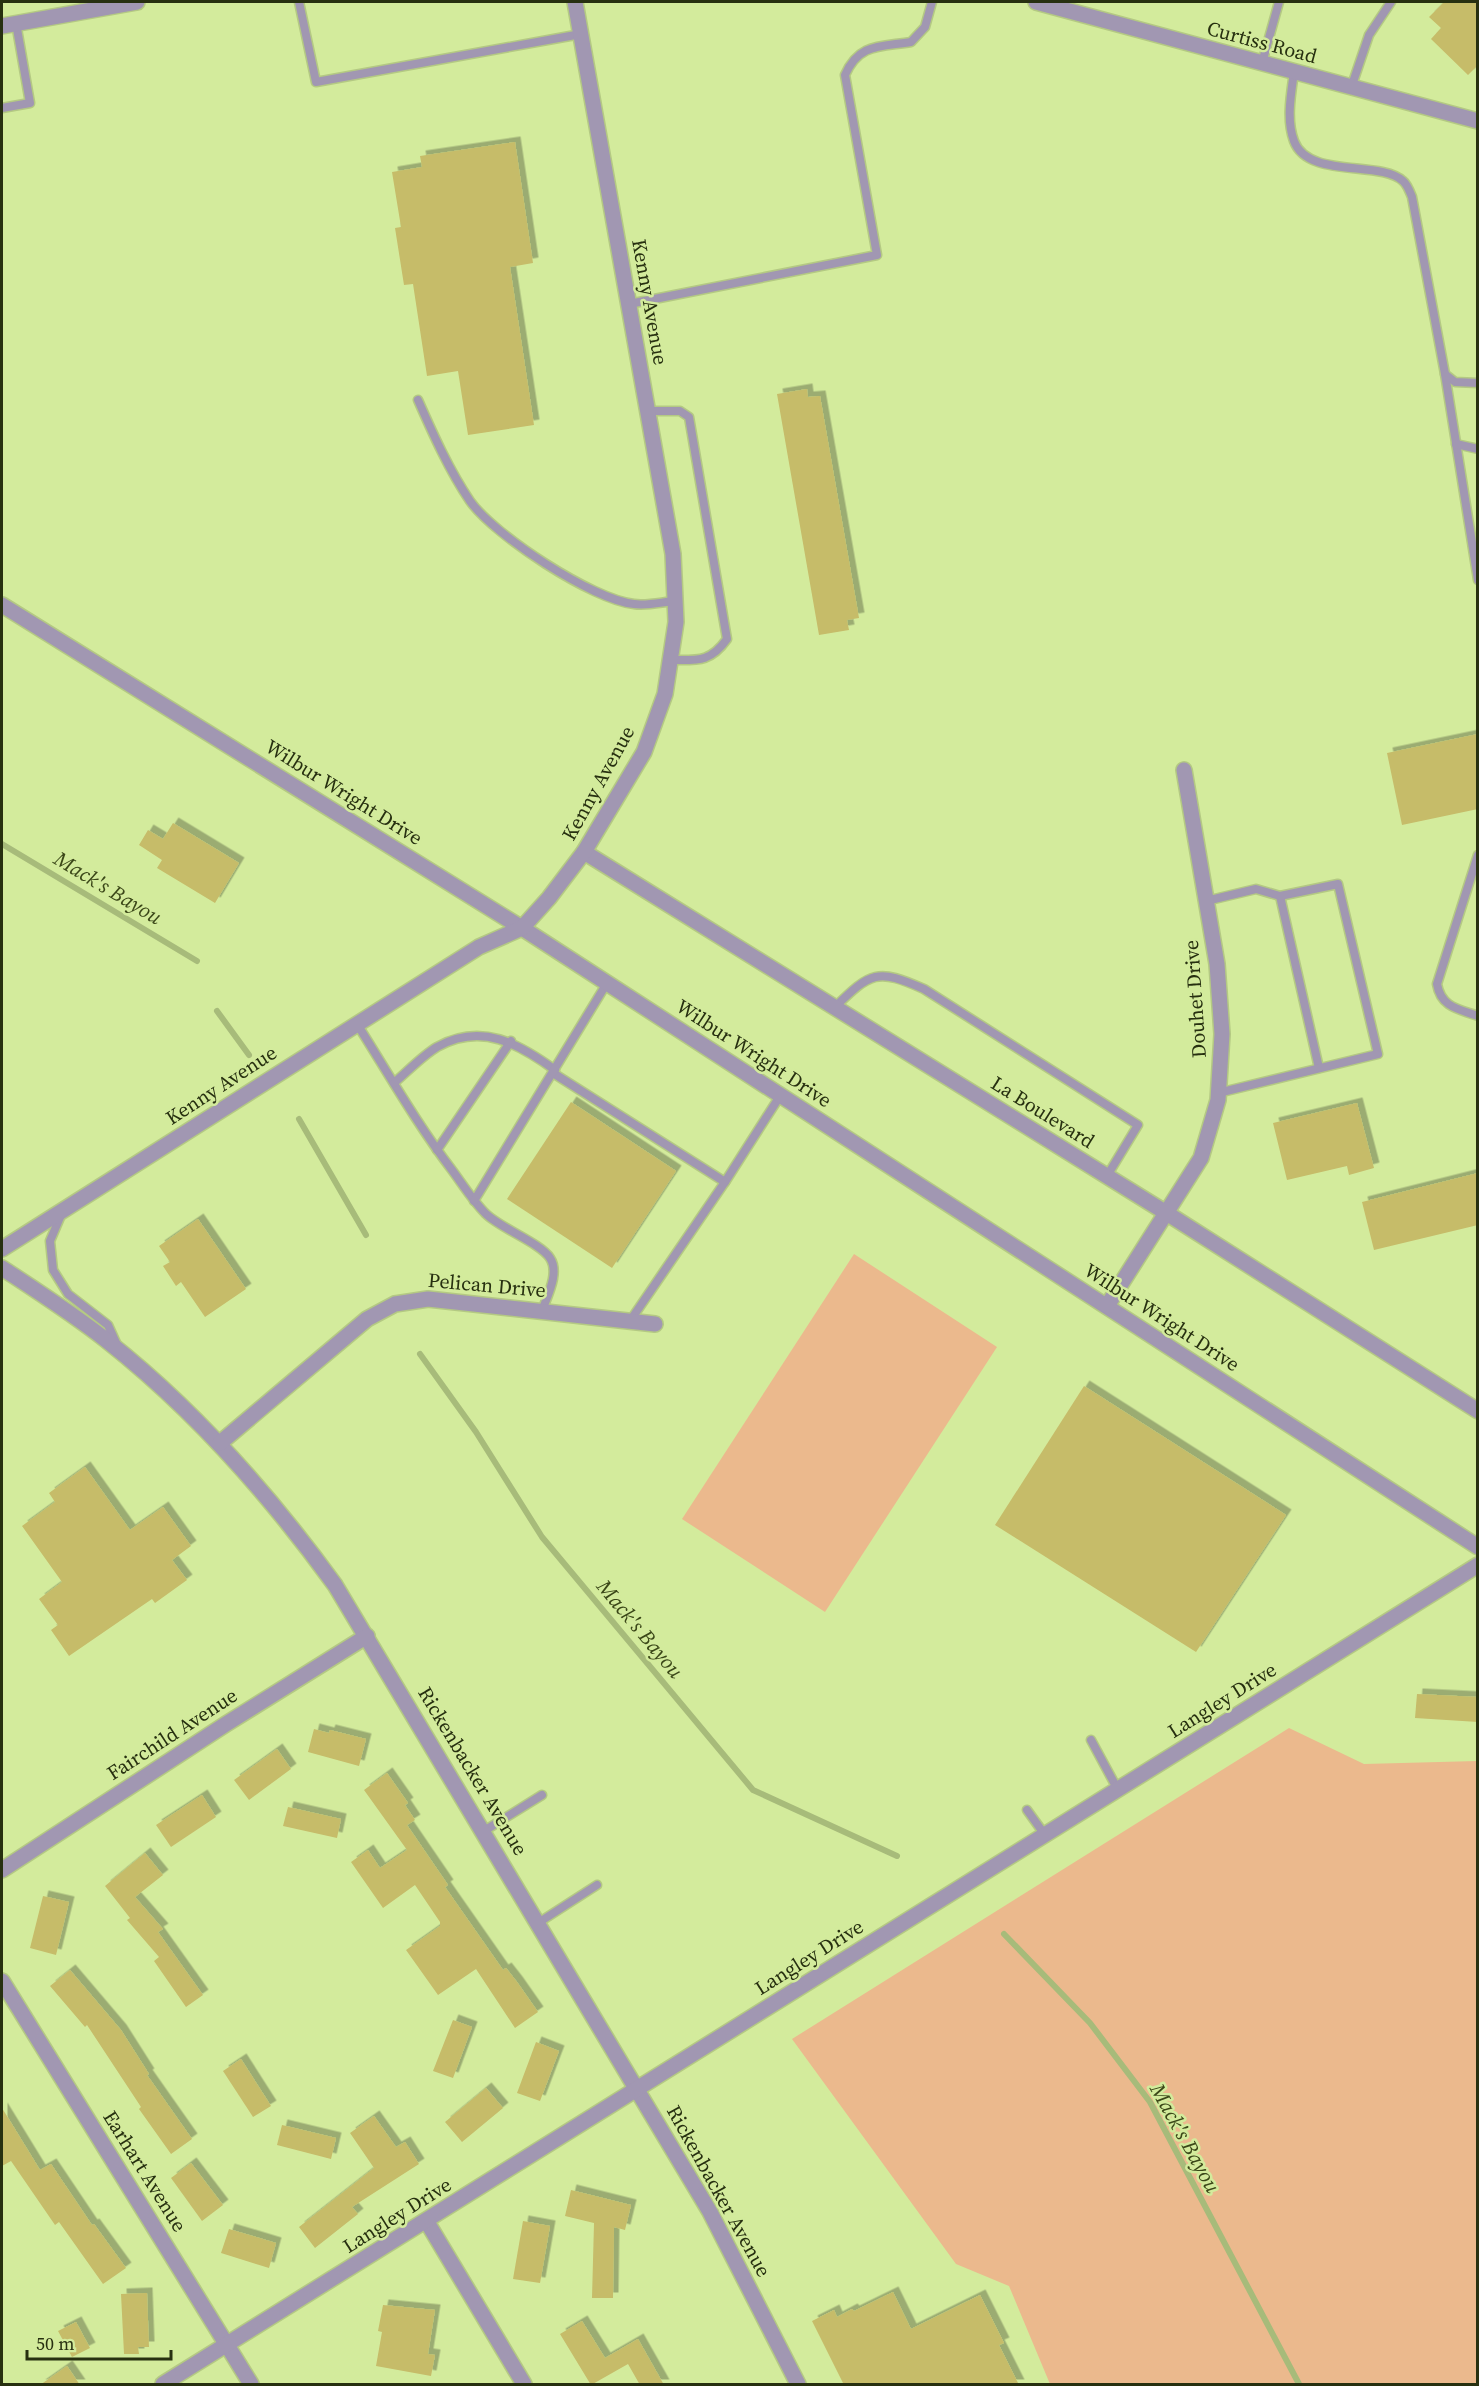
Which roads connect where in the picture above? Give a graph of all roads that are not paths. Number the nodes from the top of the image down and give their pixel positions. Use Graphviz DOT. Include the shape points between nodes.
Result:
graph roads {
  1 [pos="137,2"];
  2 [pos="299,2"];
  3 [pos="575,2"];
  4 [pos="933,2"];
  5 [pos="1043,2"];
  6 [pos="1279,2"];
  7 [pos="1391,2"];
  8 [pos="9,25"];
  9 [pos="581,34"];
  10 [pos="1262,63"];
  11 [pos="1294,72"];
  12 [pos="1351,88"];
  13 [pos="2,108"];
  14 [pos="1478,121"];
  15 [pos="629,304"];
  16 [pos="1445,374"];
  17 [pos="1478,383"];
  18 [pos="418,400"];
  19 [pos="648,411"];
  20 [pos="1456,444"];
  21 [pos="1478,449"];
  22 [pos="1478,580"];
  23 [pos="675,601"];
  24 [pos="2,605"];
  25 [pos="670,660"];
  26 [pos="1184,770"];
  27 [pos="584,852"];
  28 [pos="1478,855"];
  29 [pos="1280,896"];
  30 [pos="1206,901"];
  31 [pos="522,928"];
  32 [pos="607,983"];
  33 [pos="835,1007"];
  34 [pos="1478,1016"];
  35 [pos="357,1024"];
  36 [pos="511,1041"];
  37 [pos="1320,1068"];
  38 [pos="554,1072"];
  39 [pos="394,1083"];
  40 [pos="1218,1093"];
  41 [pos="780,1096"];
  42 [pos="437,1150"];
  43 [pos="1107,1176"];
  44 [pos="725,1182"];
  45 [pos="474,1201"];
  46 [pos="65,1209"];
  47 [pos="1168,1214"];
  48 [pos="2,1249"];
  49 [pos="2,1268"];
  50 [pos="1107,1306"];
  51 [pos="542,1311"];
  52 [pos="630,1321"];
  53 [pos="655,1324"];
  54 [pos="119,1351"];
  55 [pos="1478,1411"];
  56 [pos="220,1443"];
  57 [pos="1478,1547"];
  58 [pos="1478,1565"];
  59 [pos="367,1636"];
  60 [pos="1091,1740"];
  61 [pos="1118,1790"];
  62 [pos="542,1795"];
  63 [pos="1027,1810"];
  64 [pos="484,1831"];
  65 [pos="1045,1835"];
  66 [pos="2,1870"];
  67 [pos="597,1885"];
  68 [pos="538,1923"];
  69 [pos="2,1981"];
  70 [pos="637,2089"];
  71 [pos="427,2222"];
  72 [pos="228,2343"];
  73 [pos="163,2385"];
  74 [pos="251,2385"];
  75 [pos="524,2385"];
  76 [pos="798,2385"];
  1 -- 8 [label="street"];
  2 -- 9 [label="lane" via="316,82"];
  3 -- 9 [label="street, Kenny Avenue"];
  4 -- 15 [label="lane" via="925,27 911,42 870,47 852,59 846,75 877,255"];
  5 -- 10 [label="street, Curtiss Road"];
  6 -- 10 [label="lane"];
  7 -- 12 [label="lane" via="1369,35"];
  8 -- 13 [label="lane" via="30,103"];
  9 -- 15 [label="street, Kenny Avenue"];
  10 -- 11 [label="street, Curtiss Road"];
  11 -- 12 [label="street, Curtiss Road"];
  11 -- 16 [label="lane" via="1291,129 1294,144 1306,156 1344,168 1394,175 1405,182 1412,197"];
  12 -- 14 [label="street, Curtiss Road"];
  15 -- 19 [label="street, Kenny Avenue"];
  16 -- 17 [label="lane" via="1455,382"];
  16 -- 20 [label="lane"];
  18 -- 23 [label="lane" via="440,450 471,501 499,530 609,598 634,604"];
  19 -- 23 [label="street, Kenny Avenue" via="673,554"];
  19 -- 25 [label="lane" via="680,411 689,417 727,639 705,659"];
  20 -- 21 [label="lane"];
  20 -- 22 [label="lane"];
  23 -- 25 [label="street, Kenny Avenue"];
  24 -- 31 [label="street, Wilbur Wright Drive"];
  25 -- 27 [label="street, Kenny Avenue" via="665,694 644,752"];
  26 -- 30 [label="street, Douhet Drive"];
  27 -- 31 [label="street, Kenny Avenue"];
  27 -- 33 [label="street, La Boulevard"];
  28 -- 34 [label="lane" via="1437,984 1445,1004"];
  29 -- 30 [label="lane" via="1256,889"];
  29 -- 37 [label="lane"];
  29 -- 37 [label="lane" via="1338,884 1378,1054"];
  30 -- 40 [label="street, Douhet Drive" via="1217,964 1222,1034"];
  31 -- 32 [label="street, Wilbur Wright Drive"];
  31 -- 35 [label="street, Kenny Avenue" via="479,947"];
  32 -- 38 [label="lane"];
  32 -- 41 [label="street, Wilbur Wright Drive"];
  33 -- 43 [label="street, La Boulevard"];
  33 -- 43 [label="lane" via="852,990 879,975 897,977 924,989 1138,1125"];
  35 -- 39 [label="lane"];
  35 -- 46 [label="street, Kenny Avenue"];
  36 -- 38 [label="lane"];
  36 -- 39 [label="lane" via="485,1036 459,1039 437,1048"];
  36 -- 42 [label="lane"];
  37 -- 40 [label="lane"];
  38 -- 44 [label="lane"];
  38 -- 45 [label="lane"];
  39 -- 42 [label="lane"];
  40 -- 47 [label="street, Douhet Drive" via="1201,1158"];
  41 -- 44 [label="lane"];
  41 -- 50 [label="street, Wilbur Wright Drive"];
  42 -- 45 [label="lane"];
  43 -- 47 [label="street, La Boulevard"];
  44 -- 52 [label="lane"];
  45 -- 51 [label="lane" via="486,1215 550,1258 554,1269 552,1284"];
  46 -- 48 [label="street, Kenny Avenue"];
  46 -- 54 [label="lane" via="50,1241 53,1270 68,1294 108,1325"];
  47 -- 50 [label="street, Douhet Drive"];
  47 -- 55 [label="street, La Boulevard"];
  49 -- 54 [label="street, Rickenbacker Avenue"];
  50 -- 57 [label="street, Wilbur Wright Drive"];
  51 -- 52 [label="street, Pelican Drive"];
  51 -- 56 [label="street, Pelican Drive" via="428,1299 386,1307"];
  52 -- 53 [label="street, Pelican Drive"];
  54 -- 56 [label="street, Rickenbacker Avenue"];
  56 -- 59 [label="street, Rickenbacker Avenue" via="302,1538"];
  58 -- 61 [label="street, Langley Drive"];
  59 -- 64 [label="street, Rickenbacker Avenue"];
  59 -- 66 [label="street, Fairchild Avenue"];
  60 -- 61 [label="lane"];
  61 -- 65 [label="street, Langley Drive"];
  62 -- 64 [label="lane"];
  63 -- 65 [label="lane"];
  64 -- 68 [label="street, Rickenbacker Avenue"];
  65 -- 70 [label="street, Langley Drive"];
  67 -- 68 [label="lane"];
  68 -- 70 [label="street, Rickenbacker Avenue"];
  69 -- 72 [label="street, Earhart Avenue"];
  70 -- 71 [label="street, Langley Drive"];
  70 -- 76 [label="street, Rickenbacker Avenue" via="710,2212"];
  71 -- 72 [label="street, Langley Drive"];
  71 -- 75 [label="street"];
  72 -- 73 [label="street, Langley Drive"];
  72 -- 74 [label="street, Earhart Avenue"];
}
